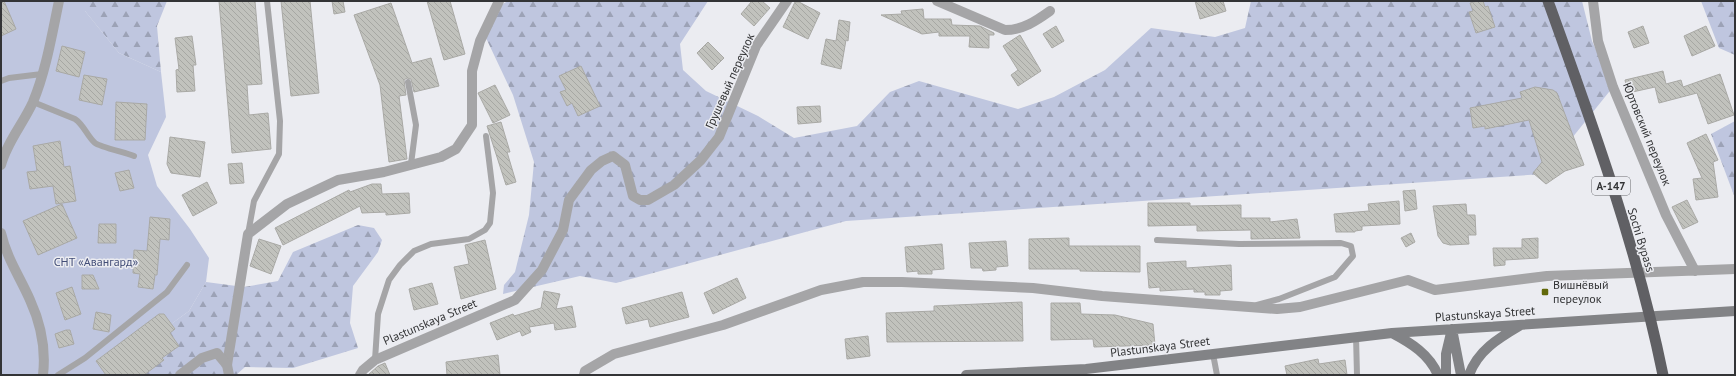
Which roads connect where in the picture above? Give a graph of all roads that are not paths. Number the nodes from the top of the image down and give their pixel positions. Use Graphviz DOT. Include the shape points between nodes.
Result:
graph roads {
  1 [pos="59,1"];
  2 [pos="267,1"];
  3 [pos="499,1"];
  4 [pos="787,1"];
  5 [pos="937,1"];
  6 [pos="1548,1"];
  7 [pos="1593,1"];
  8 [pos="1050,10"];
  9 [pos="42,74"];
  10 [pos="1,82"];
  11 [pos="408,82"];
  12 [pos="33,102"];
  13 [pos="486,136"];
  14 [pos="134,156"];
  15 [pos="411,164"];
  16 [pos="1,165"];
  17 [pos="1,233"];
  18 [pos="248,234"];
  19 [pos="1157,240"];
  20 [pos="187,265"];
  21 [pos="1735,269"];
  22 [pos="1694,271"];
  23 [pos="515,300"];
  24 [pos="1254,306"];
  25 [pos="1735,311"];
  26 [pos="1523,324"];
  27 [pos="1452,329"];
  28 [pos="1392,332"];
  29 [pos="1356,336"];
  30 [pos="1214,354"];
  31 [pos="375,360"];
  32 [pos="227,364"];
  33 [pos="1086,372"];
  34 [pos="43,375"];
  35 [pos="58,375"];
  36 [pos="180,375"];
  37 [pos="229,375"];
  38 [pos="360,375"];
  39 [pos="584,375"];
  40 [pos="966,375"];
  41 [pos="1217,375"];
  42 [pos="1357,375"];
  43 [pos="1438,375"];
  44 [pos="1446,375"];
  45 [pos="1461,375"];
  46 [pos="1469,375"];
  47 [pos="1663,375"];
  1 -- 9 [label="street"];
  2 -- 18 [label="lane" via="280,121 279,154 254,200"];
  3 -- 15 [label="street" via="480,41 472,71 472,125 456,149 441,157"];
  4 -- 23 [label="street, Грушевый переулок" via="756,46 719,137 701,160 674,185 648,200 640,200 634,196 625,165 613,156 602,161 591,170 569,200 563,230 542,270"];
  5 -- 8 [label="street" via="1005,30 1015,30 1028,25"];
  6 -- 47 [label="highway, Sochi Bypass / А-147, bridge" via="1582,96 1633,256 1653,326"];
  7 -- 22 [label="street, Юртовский переулок" via="1598,41 1613,87 1666,215"];
  9 -- 10 [label="lane" via="9,78"];
  9 -- 12 [label="street"];
  11 -- 15 [label="lane" via="416,125"];
  12 -- 14 [label="lane" via="81,123 96,144"];
  12 -- 16 [label="street" via="4,154"];
  13 -- 31 [label="lane" via="494,193 490,223 485,230 469,239 431,244 414,251 400,265 389,280 378,314"];
  15 -- 18 [label="street" via="384,172 338,180 287,204"];
  17 -- 34 [label="street" via="5,251 31,301 40,328 45,358"];
  18 -- 32 [label="street"];
  19 -- 24 [label="lane" via="1239,244 1341,243 1351,246 1353,256 1335,277"];
  20 -- 35 [label="lane" via="167,292 85,358"];
  21 -- 22 [label="street"];
  22 -- 24 [label="street" via="1547,276 1436,290 1408,280 1300,307 1277,309"];
  23 -- 31 [label="street, Plastunskaya Street"];
  24 -- 39 [label="street" via="1102,296 1033,288 863,282 821,290 723,325 614,354 585,371"];
  25 -- 26 [label="main road, Plastunskaya Street"];
  26 -- 27 [label="main road, Plastunskaya Street"];
  26 -- 46 [label="main road" via="1499,338 1484,351"];
  27 -- 28 [label="main road, Plastunskaya Street"];
  27 -- 44 [label="main road" via="1446,354"];
  27 -- 45 [label="main road"];
  28 -- 29 [label="main road, Plastunskaya Street"];
  28 -- 43 [label="main road" via="1414,344 1426,356"];
  29 -- 30 [label="main road, Plastunskaya Street"];
  29 -- 42 [label="lane"];
  30 -- 33 [label="main road, Plastunskaya Street"];
  30 -- 41 [label="lane"];
  31 -- 38 [label="street, Plastunskaya Street"];
  32 -- 36 [label="street" via="217,353 209,354"];
  32 -- 37 [label="street"];
  33 -- 40 [label="main road, Plastunskaya Street"];
}
